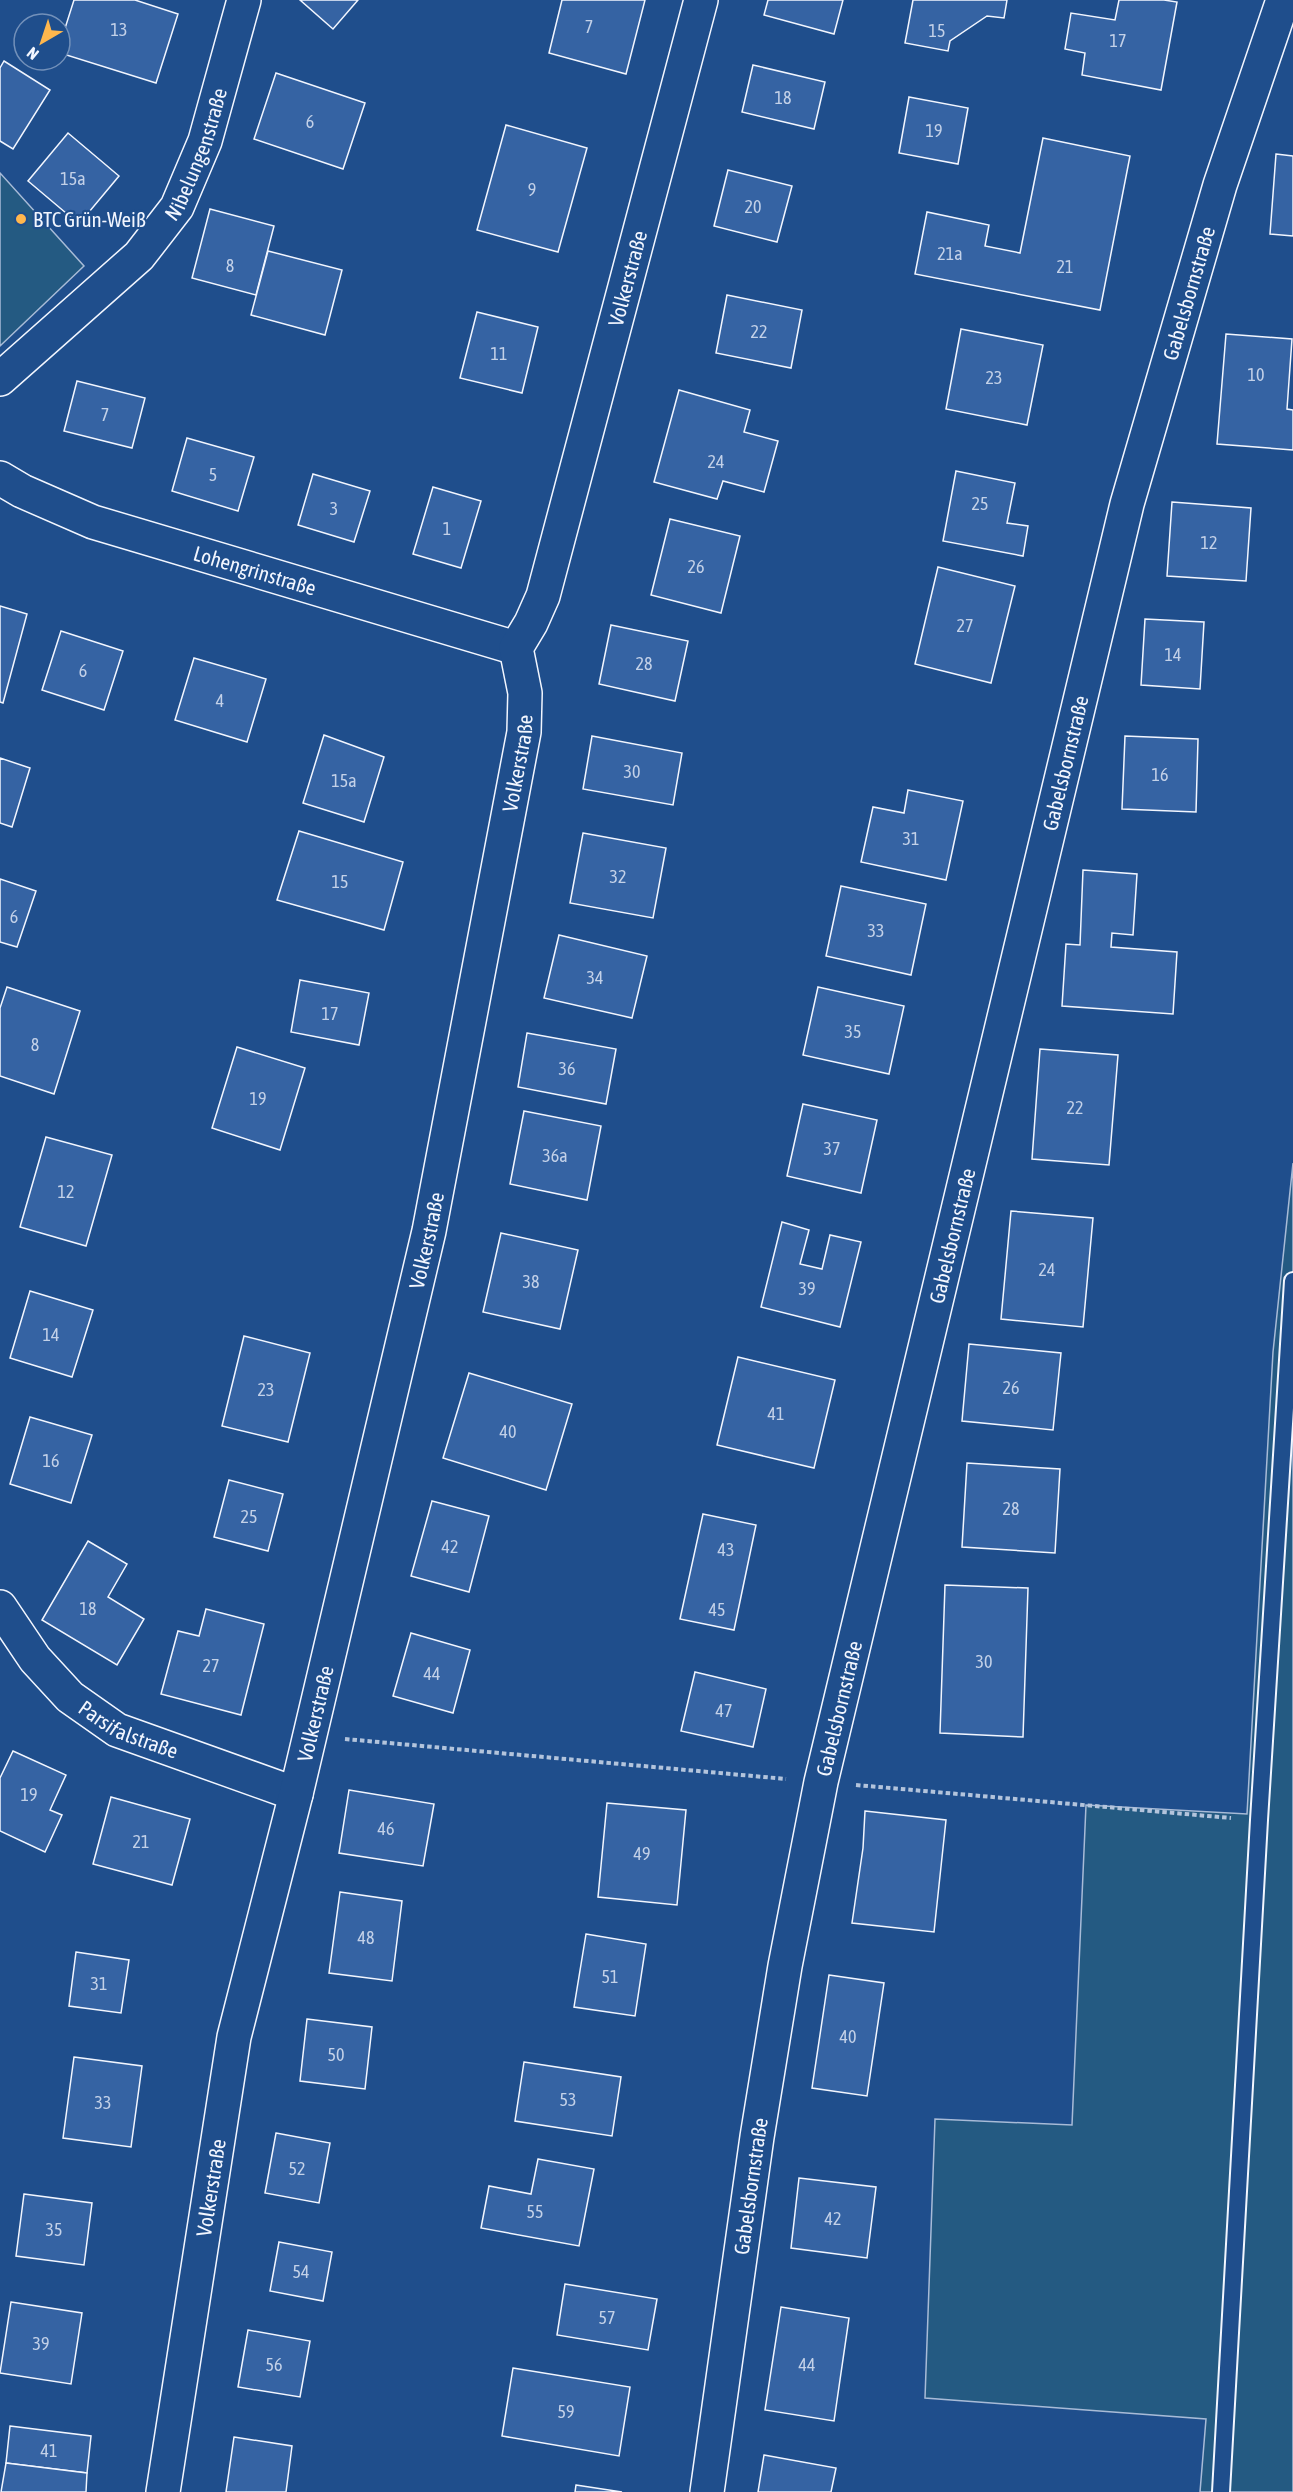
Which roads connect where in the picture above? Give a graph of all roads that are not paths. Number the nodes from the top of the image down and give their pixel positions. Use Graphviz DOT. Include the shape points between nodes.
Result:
graph roads {
  1 [pos="244,0"];
  2 [pos="701,0"];
  3 [pos="1283,0"];
  4 [pos="0,379"];
  5 [pos="0,478"];
  6 [pos="516,648"];
  7 [pos="1293,1281"];
  8 [pos="0,1609"];
  9 [pos="296,1794"];
  10 [pos="163,2492"];
  11 [pos="707,2492"];
  12 [pos="1221,2492"];
  1 -- 4 [label="street, Nibelungenstraße" via="205,141 177,207 139,256"];
  2 -- 6 [label="street, Volkerstraße" via="543,596"];
  3 -- 11 [label="street, Gabelsbornstraße" via="1220,185 1128,504 821,1782 779,2000"];
  5 -- 6 [label="street, Lohengrinstraße" via="93,522"];
  6 -- 9 [label="street, Volkerstraße" via="525,693 524,732 429,1231"];
  7 -- 12 [label="lane"];
  8 -- 9 [label="street, Parsifalstraße" via="35,1659 70,1697 117,1730"];
  9 -- 10 [label="street, Volkerstraße" via="234,2037"];
}
